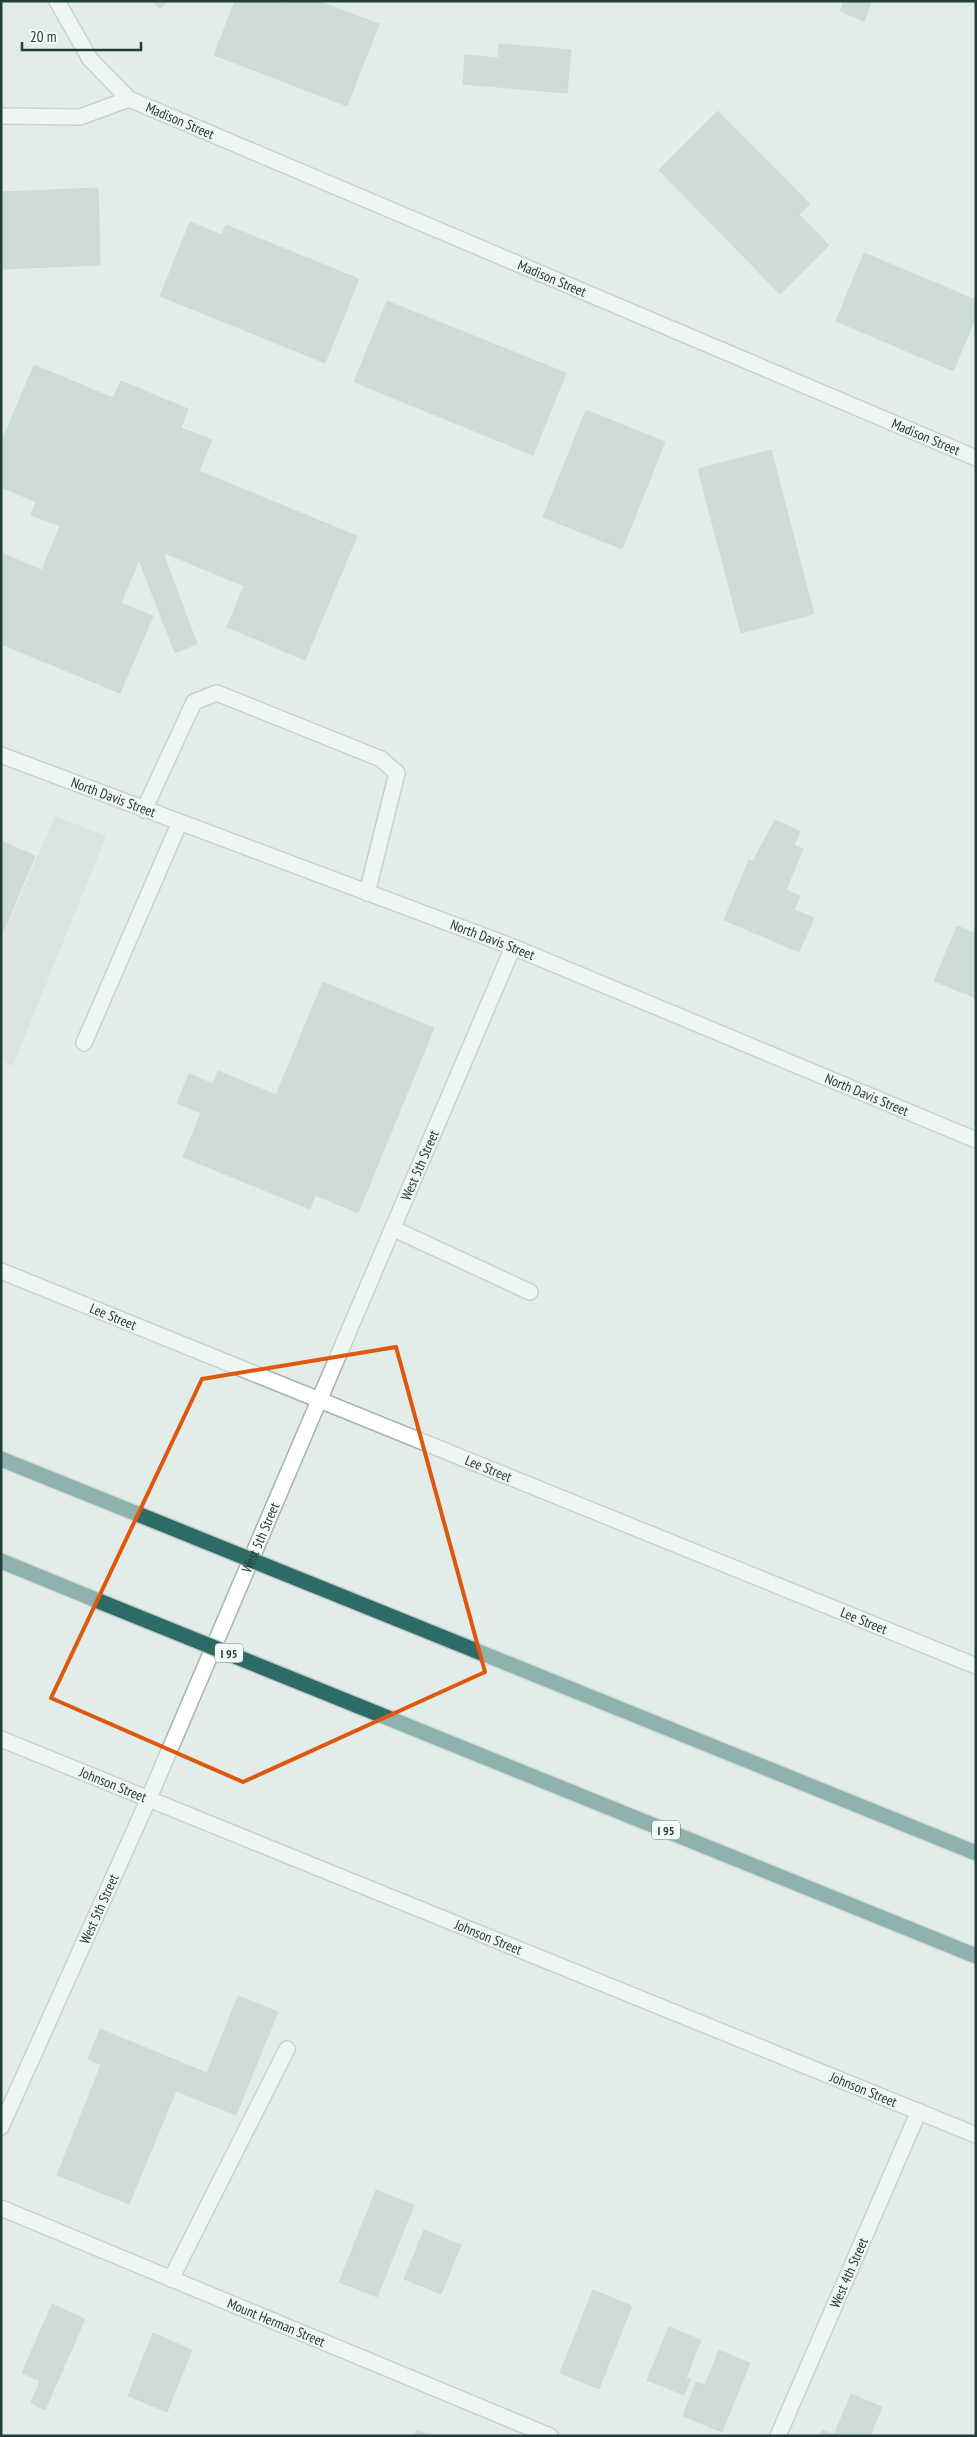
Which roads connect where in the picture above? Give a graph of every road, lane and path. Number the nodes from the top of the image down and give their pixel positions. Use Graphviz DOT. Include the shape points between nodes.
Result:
graph roads {
  1 [pos="57,1"];
  2 [pos="129,99"];
  3 [pos="1,116"];
  4 [pos="976,458"];
  5 [pos="1,756"];
  6 [pos="144,810"];
  7 [pos="179,824"];
  8 [pos="367,893"];
  9 [pos="513,947"];
  10 [pos="84,1043"];
  11 [pos="976,1140"];
  12 [pos="394,1229"];
  13 [pos="1,1271"];
  14 [pos="530,1292"];
  15 [pos="318,1401"];
  16 [pos="1,1459"];
  17 [pos="1,1562"];
  18 [pos="976,1666"];
  19 [pos="1,1740"];
  20 [pos="150,1798"];
  21 [pos="976,1853"];
  22 [pos="976,1956"];
  23 [pos="287,2049"];
  24 [pos="919,2112"];
  25 [pos="1,2127"];
  26 [pos="976,2135"];
  27 [pos="1,2208"];
  28 [pos="171,2279"];
  29 [pos="550,2436"];
  30 [pos="778,2436"];
  1 -- 2 [label="street, Madison Street" via="90,59"];
  2 -- 3 [label="street, Madison Street" via="80,117"];
  2 -- 4 [label="street, Madison Street"];
  5 -- 6 [label="street, North Davis Street"];
  6 -- 7 [label="street, North Davis Street"];
  6 -- 8 [label="street" via="194,702 218,693 381,759 397,773"];
  7 -- 8 [label="street, North Davis Street"];
  7 -- 10 [label="street"];
  8 -- 9 [label="street, North Davis Street"];
  9 -- 11 [label="street, North Davis Street"];
  9 -- 12 [label="street, West 5th Street"];
  12 -- 14 [label="street"];
  12 -- 15 [label="street, West 5th Street"];
  13 -- 15 [label="street, Lee Street"];
  15 -- 18 [label="street, Lee Street"];
  15 -- 20 [label="street, West 5th Street"];
  16 -- 21 [label="highway, bridge"];
  17 -- 22 [label="highway, I 95, bridge"];
  19 -- 20 [label="street, Johnson Street"];
  20 -- 24 [label="street, Johnson Street"];
  20 -- 25 [label="street, West 5th Street"];
  23 -- 28 [label="street"];
  24 -- 26 [label="street, Johnson Street"];
  24 -- 30 [label="street, West 4th Street"];
  27 -- 28 [label="street, Mount Herman Street"];
  28 -- 29 [label="street, Mount Herman Street"];
}
